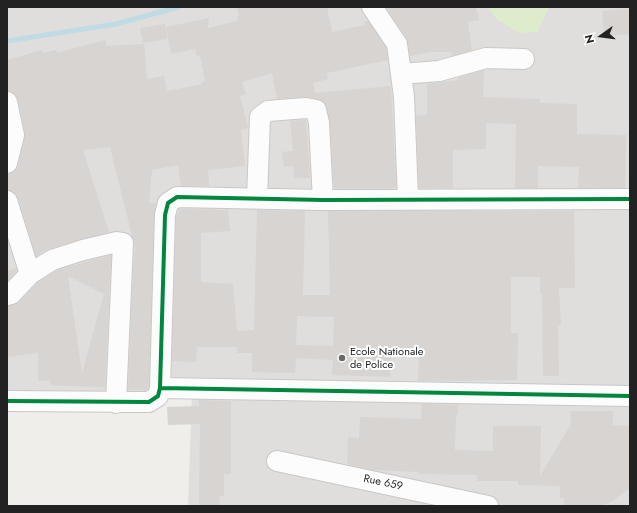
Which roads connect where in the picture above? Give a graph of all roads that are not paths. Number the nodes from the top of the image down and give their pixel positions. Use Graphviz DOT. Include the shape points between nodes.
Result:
graph roads {
  1 [pos="372,7"];
  2 [pos="524,59"];
  3 [pos="401,74"];
  4 [pos="7,102"];
  5 [pos="7,163"];
  6 [pos="256,198"];
  7 [pos="408,199"];
  8 [pos="630,199"];
  9 [pos="323,200"];
  10 [pos="7,201"];
  11 [pos="13,235"];
  12 [pos="30,274"];
  13 [pos="7,295"];
  14 [pos="160,388"];
  15 [pos="630,396"];
  16 [pos="7,401"];
  17 [pos="116,404"];
  18 [pos="277,460"];
  19 [pos="488,506"];
  1 -- 3 [label="street" via="397,44"];
  2 -- 3 [label="street" via="486,58 439,71"];
  3 -- 7 [label="street"];
  4 -- 5 [label="street" via="14,135"];
  6 -- 9 [label="street"];
  6 -- 9 [label="street" via="260,117 273,110 306,108 316,110 319,123"];
  6 -- 14 [label="street" via="177,197 168,203 165,215"];
  7 -- 8 [label="street"];
  7 -- 9 [label="street"];
  10 -- 11 [label="street"];
  11 -- 12 [label="street"];
  12 -- 13 [label="street"];
  12 -- 17 [label="street" via="52,260 83,250 117,242 123,243"];
  14 -- 15 [label="street"];
  14 -- 17 [label="street" via="158,396 149,402"];
  16 -- 17 [label="street"];
  18 -- 19 [label="street, Rue 659"];
}
